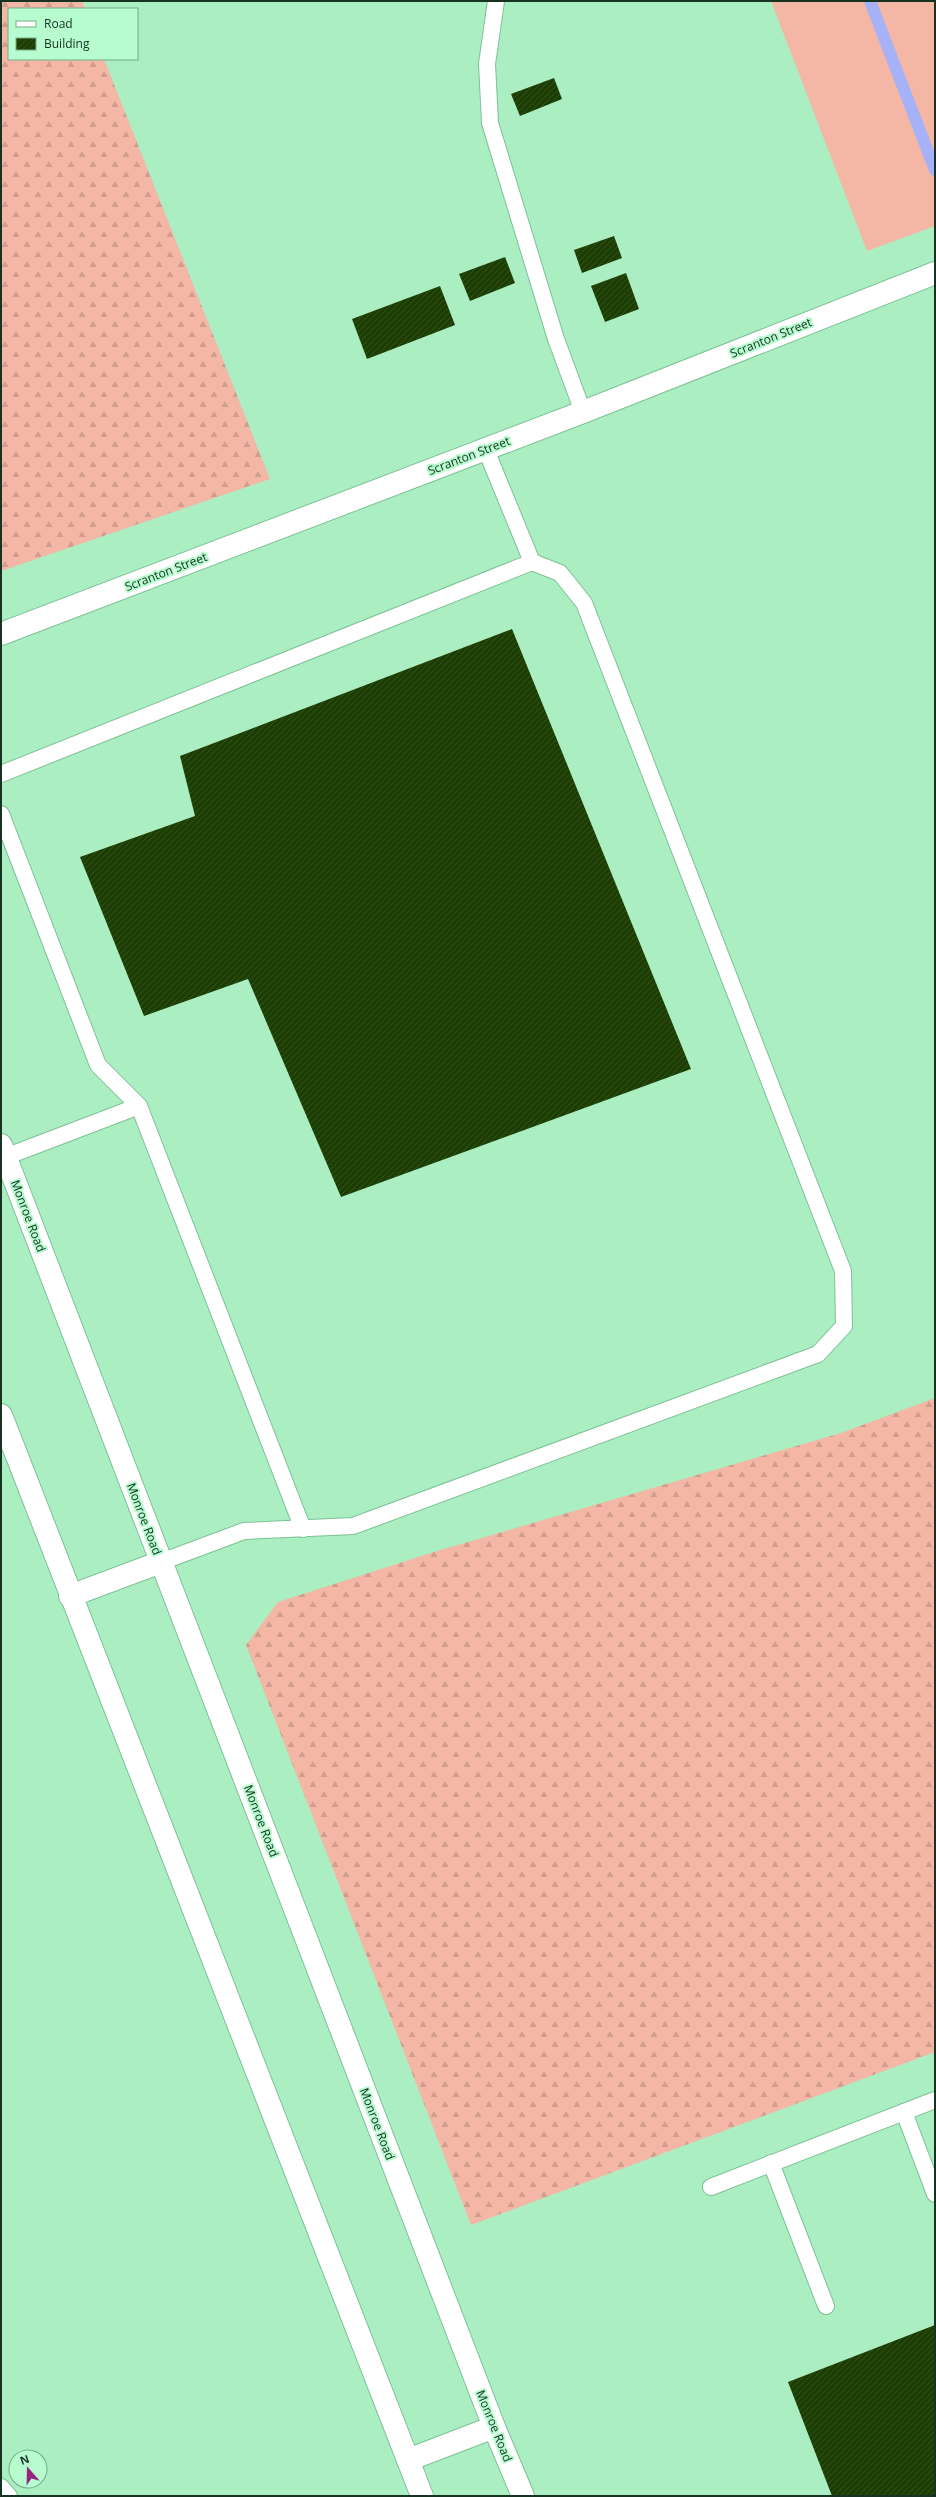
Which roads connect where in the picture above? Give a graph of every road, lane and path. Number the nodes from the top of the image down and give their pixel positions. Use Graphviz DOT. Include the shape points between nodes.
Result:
graph roads {
  1 [pos="496,1"];
  2 [pos="935,273"];
  3 [pos="583,412"];
  4 [pos="486,450"];
  5 [pos="532,562"];
  6 [pos="1,634"];
  7 [pos="1,774"];
  8 [pos="1,814"];
  9 [pos="139,1106"];
  10 [pos="3,1151"];
  11 [pos="1,1415"];
  12 [pos="303,1529"];
  13 [pos="161,1562"];
  14 [pos="70,1596"];
  15 [pos="935,2100"];
  16 [pos="904,2112"];
  17 [pos="771,2163"];
  18 [pos="711,2187"];
  19 [pos="935,2194"];
  20 [pos="826,2306"];
  21 [pos="494,2428"];
  22 [pos="408,2460"];
  23 [pos="1,2487"];
  24 [pos="9,2496"];
  25 [pos="422,2496"];
  26 [pos="523,2496"];
  1 -- 3 [label="lane" via="487,64 490,123 556,339"];
  2 -- 3 [label="main road, Scranton Street"];
  3 -- 4 [label="main road, Scranton Street"];
  4 -- 5 [label="lane"];
  4 -- 6 [label="main road, Scranton Street"];
  5 -- 7 [label="lane"];
  5 -- 12 [label="lane" via="560,573 584,603 843,1271 844,1326 818,1354 353,1526"];
  8 -- 9 [label="lane" via="98,1065"];
  9 -- 10 [label="lane"];
  9 -- 12 [label="lane"];
  10 -- 13 [label="main road, Monroe Road"];
  11 -- 14 [label="main road"];
  12 -- 13 [label="lane" via="244,1531"];
  13 -- 14 [label="main road"];
  13 -- 21 [label="main road, Monroe Road"];
  14 -- 22 [label="main road"];
  15 -- 16 [label="lane"];
  16 -- 17 [label="lane"];
  16 -- 19 [label="lane"];
  17 -- 18 [label="lane"];
  17 -- 20 [label="lane"];
  21 -- 22 [label="main road"];
  21 -- 26 [label="main road, Monroe Road"];
  22 -- 25 [label="main road"];
  23 -- 24 [label="lane"];
}
